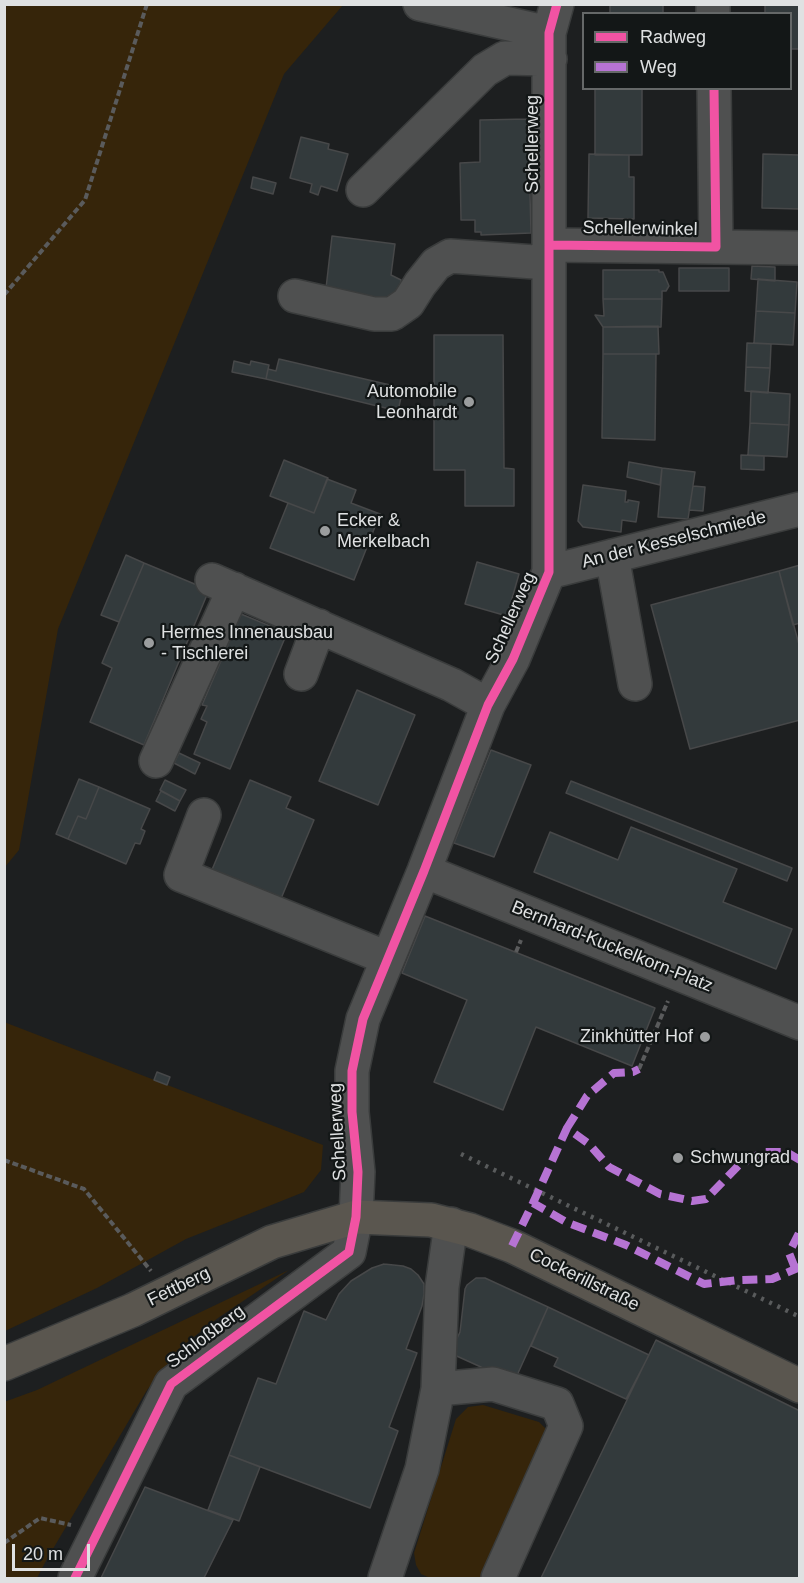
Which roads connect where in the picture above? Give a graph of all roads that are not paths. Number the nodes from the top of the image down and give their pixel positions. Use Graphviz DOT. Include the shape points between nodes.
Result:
graph roads {
  1 [pos="420,4"];
  2 [pos="552,32"];
  3 [pos="714,90"];
  4 [pos="363,190"];
  5 [pos="716,247"];
  6 [pos="800,248"];
  7 [pos="549,254"];
  8 [pos="295,296"];
  9 [pos="800,509"];
  10 [pos="612,556"];
  11 [pos="549,572"];
  12 [pos="319,626"];
  13 [pos="301,674"];
  14 [pos="635,684"];
  15 [pos="488,705"];
  16 [pos="156,761"];
  17 [pos="204,815"];
  18 [pos="424,871"];
  19 [pos="387,958"];
  20 [pos="800,1023"];
  21 [pos="356,1217"];
  22 [pos="451,1224"];
  23 [pos="4,1364"];
  24 [pos="800,1386"];
  25 [pos="438,1389"];
  26 [pos="389,1577"];
  27 [pos="75,1578"];
  28 [pos="498,1578"];
  1 -- 2 [label="street"];
  2 -- 4 [label="street" via="485,70"];
  2 -- 7 [label="street, Schellerweg"];
  3 -- 5 [label="street, Schellerwinkel"];
  5 -- 6 [label="street, Schellerwinkel"];
  5 -- 7 [label="street, Schellerwinkel"];
  7 -- 8 [label="street, Schellerwinkel" via="450,255 436,264 408,303 392,314 374,314"];
  7 -- 11 [label="street, Schellerweg"];
  9 -- 10 [label="street, An der Kesselschmiede"];
  10 -- 11 [label="street, An der Kesselschmiede"];
  10 -- 14 [label="street"];
  11 -- 15 [label="street, Schellerweg" via="513,659"];
  12 -- 13 [label="street"];
  12 -- 15 [label="street"];
  12 -- 16 [label="street" via="223,585"];
  15 -- 18 [label="street, Schellerweg"];
  17 -- 19 [label="street" via="181,875"];
  18 -- 19 [label="street, Schellerweg"];
  18 -- 20 [label="street, Bernhard-Kuckelkorn-Platz"];
  19 -- 21 [label="street, Schellerweg" via="363,1019 352,1071 358,1172"];
  21 -- 22 [label="main road, Cockerillstraße"];
  21 -- 23 [label="main road, Fettberg" via="272,1242 133,1310"];
  21 -- 27 [label="street, Schloßberg" via="349,1252 171,1384"];
  22 -- 24 [label="main road, Cockerillstraße" via="512,1246"];
  22 -- 25 [label="street" via="442,1287"];
  25 -- 26 [label="street" via="422,1469"];
  25 -- 28 [label="street" via="493,1384 556,1404 566,1426"];
}
